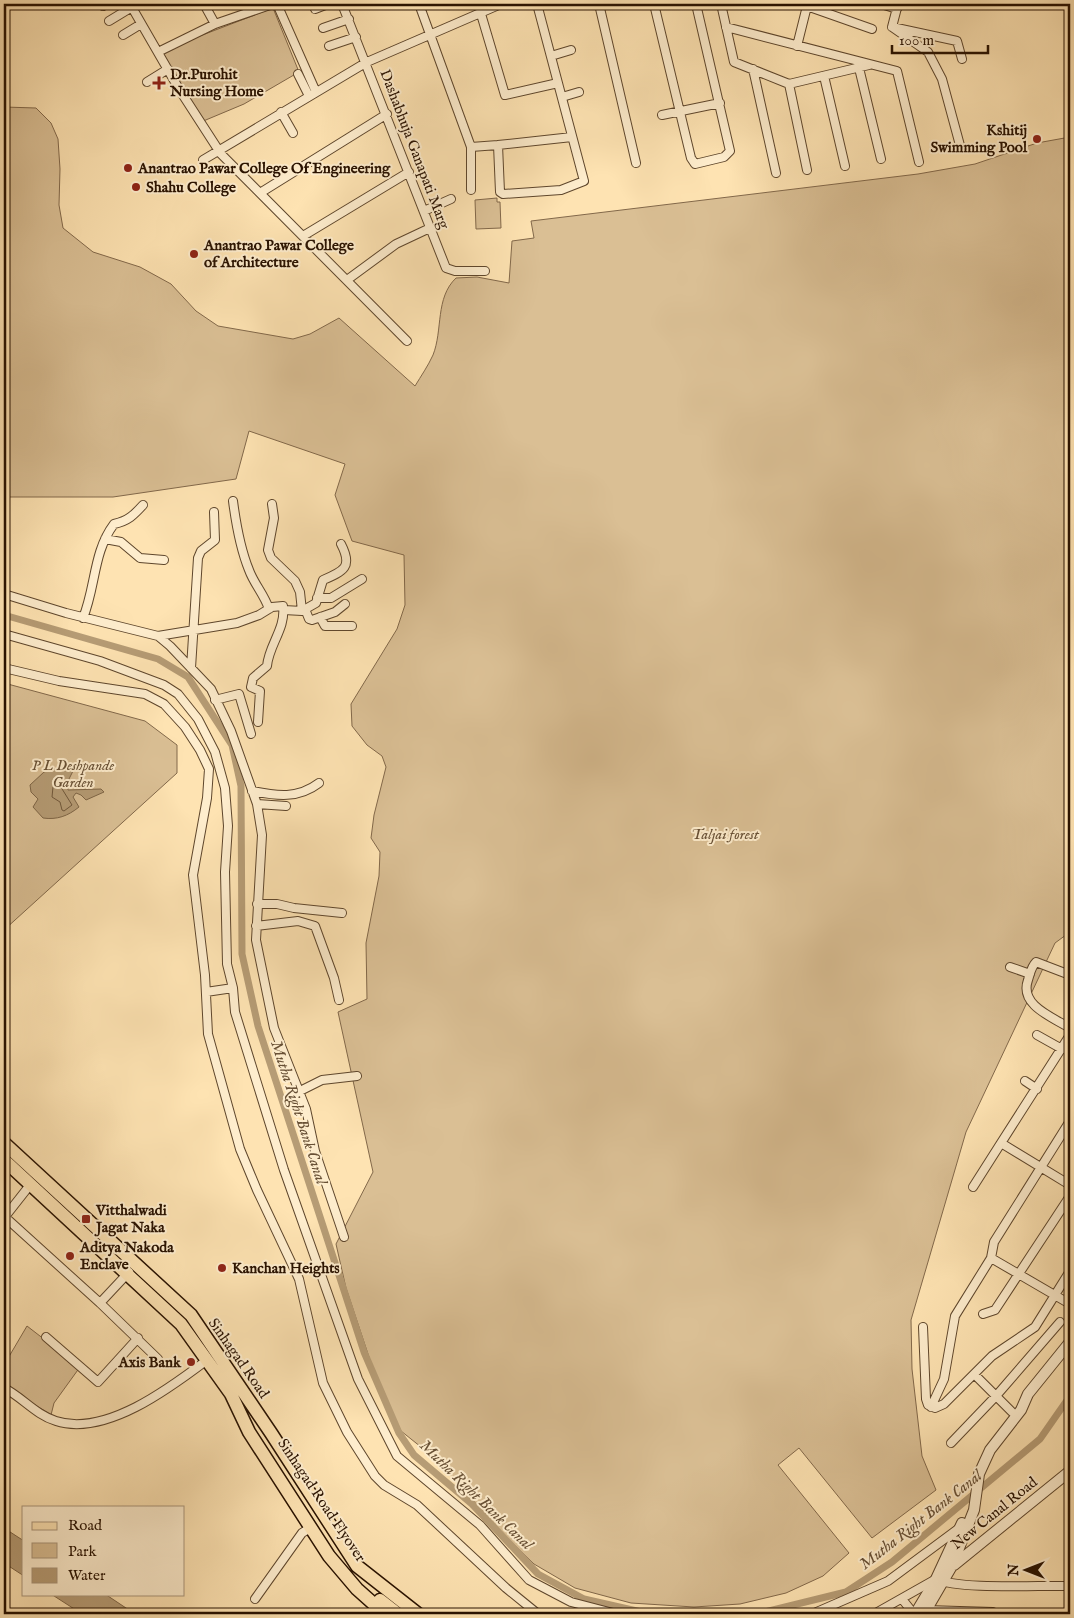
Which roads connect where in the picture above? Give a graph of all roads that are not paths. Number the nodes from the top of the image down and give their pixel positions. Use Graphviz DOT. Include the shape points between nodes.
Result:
graph roads {
  1 [pos="204,4"];
  2 [pos="273,4"];
  3 [pos="277,4"];
  4 [pos="328,4"];
  5 [pos="342,4"];
  6 [pos="419,4"];
  7 [pos="501,4"];
  8 [pos="537,4"];
  9 [pos="599,4"];
  10 [pos="654,4"];
  11 [pos="696,4"];
  12 [pos="721,4"];
  13 [pos="881,4"];
  14 [pos="804,5"];
  15 [pos="131,6"];
  16 [pos="897,6"];
  17 [pos="315,9"];
  18 [pos="481,14"];
  19 [pos="349,19"];
  20 [pos="109,21"];
  21 [pos="142,24"];
  22 [pos="214,24"];
  23 [pos="726,27"];
  24 [pos="892,27"];
  25 [pos="323,28"];
  26 [pos="872,29"];
  27 [pos="123,35"];
  28 [pos="430,36"];
  29 [pos="356,37"];
  30 [pos="329,46"];
  31 [pos="797,46"];
  32 [pos="571,50"];
  33 [pos="158,52"];
  34 [pos="551,56"];
  35 [pos="844,58"];
  36 [pos="962,59"];
  37 [pos="367,62"];
  38 [pos="870,65"];
  39 [pos="859,68"];
  40 [pos="168,69"];
  41 [pos="753,69"];
  42 [pos="844,71"];
  43 [pos="298,74"];
  44 [pos="824,76"];
  45 [pos="147,82"];
  46 [pos="558,83"];
  47 [pos="789,84"];
  48 [pos="579,92"];
  49 [pos="312,94"];
  50 [pos="562,97"];
  51 [pos="720,103"];
  52 [pos="680,111"];
  53 [pos="281,112"];
  54 [pos="387,114"];
  55 [pos="662,115"];
  56 [pos="293,132"];
  57 [pos="572,137"];
  58 [pos="498,145"];
  59 [pos="471,147"];
  60 [pos="961,149"];
  61 [pos="218,150"];
  62 [pos="881,159"];
  63 [pos="203,160"];
  64 [pos="918,162"];
  65 [pos="636,163"];
  66 [pos="845,166"];
  67 [pos="807,170"];
  68 [pos="410,172"];
  69 [pos="776,173"];
  70 [pos="471,190"];
  71 [pos="260,193"];
  72 [pos="451,199"];
  73 [pos="424,211"];
  74 [pos="430,228"];
  75 [pos="303,236"];
  76 [pos="485,271"];
  77 [pos="347,280"];
  78 [pos="407,341"];
  79 [pos="233,501"];
  80 [pos="272,504"];
  81 [pos="143,505"];
  82 [pos="214,512"];
  83 [pos="105,539"];
  84 [pos="341,544"];
  85 [pos="164,560"];
  86 [pos="362,579"];
  87 [pos="4,594"];
  88 [pos="317,598"];
  89 [pos="345,604"];
  90 [pos="269,609"];
  91 [pos="284,610"];
  92 [pos="304,610"];
  93 [pos="320,617"];
  94 [pos="83,618"];
  95 [pos="352,626"];
  96 [pos="193,632"];
  97 [pos="4,634"];
  98 [pos="158,636"];
  99 [pos="4,668"];
  100 [pos="191,668"];
  101 [pos="215,700"];
  102 [pos="258,722"];
  103 [pos="251,734"];
  104 [pos="319,783"];
  105 [pos="252,791"];
  106 [pos="257,804"];
  107 [pos="286,806"];
  108 [pos="257,904"];
  109 [pos="314,909"];
  110 [pos="342,913"];
  111 [pos="256,926"];
  112 [pos="314,926"];
  113 [pos="1010,966"];
  114 [pos="1030,974"];
  115 [pos="1070,975"];
  116 [pos="233,988"];
  117 [pos="206,992"];
  118 [pos="339,1000"];
  119 [pos="1070,1028"];
  120 [pos="1037,1035"];
  121 [pos="1070,1035"];
  122 [pos="1062,1049"];
  123 [pos="357,1076"];
  124 [pos="1025,1081"];
  125 [pos="1037,1089"];
  126 [pos="300,1090"];
  127 [pos="1070,1121"];
  128 [pos="4,1143"];
  129 [pos="1002,1143"];
  130 [pos="4,1160"];
  131 [pos="1041,1167"];
  132 [pos="30,1185"];
  133 [pos="1070,1185"];
  134 [pos="973,1187"];
  135 [pos="1070,1196"];
  136 [pos="4,1218"];
  137 [pos="344,1237"];
  138 [pos="991,1258"];
  139 [pos="131,1269"];
  140 [pos="1070,1271"];
  141 [pos="1018,1274"];
  142 [pos="1056,1296"];
  143 [pos="100,1303"];
  144 [pos="1070,1304"];
  145 [pos="983,1314"];
  146 [pos="1060,1322"];
  147 [pos="923,1327"];
  148 [pos="1035,1327"];
  149 [pos="46,1337"];
  150 [pos="138,1338"];
  151 [pos="1070,1342"];
  152 [pos="1042,1344"];
  153 [pos="158,1359"];
  154 [pos="208,1360"];
  155 [pos="974,1374"];
  156 [pos="4,1388"];
  157 [pos="996,1396"];
  158 [pos="1022,1403"];
  159 [pos="931,1407"];
  160 [pos="1012,1412"];
  161 [pos="951,1444"];
  162 [pos="1070,1471"];
  163 [pos="974,1483"];
  164 [pos="971,1510"];
  165 [pos="312,1524"];
  166 [pos="961,1526"];
  167 [pos="952,1566"];
  168 [pos="940,1581"];
  169 [pos="1070,1586"];
  170 [pos="255,1599"];
  171 [pos="902,1599"];
  172 [pos="925,1612"];
  173 [pos="385,1614"];
  174 [pos="398,1614"];
  175 [pos="418,1614"];
  176 [pos="538,1614"];
  177 [pos="616,1614"];
  178 [pos="812,1614"];
  179 [pos="874,1614"];
  180 [pos="914,1614"];
  181 [pos="994,1614"];
  1 -- 22 [label="street"];
  2 -- 22 [label="street"];
  3 -- 49 [label="street"];
  4 -- 17 [label="street"];
  5 -- 19 [label="street, Dashabhuja Ganapati Marg"];
  6 -- 28 [label="street"];
  7 -- 18 [label="street"];
  8 -- 34 [label="street"];
  9 -- 65 [label="street"];
  10 -- 52 [label="street"];
  11 -- 51 [label="street"];
  12 -- 23 [label="street"];
  13 -- 16 [label="street"];
  14 -- 26 [label="street"];
  14 -- 31 [label="street"];
  15 -- 20 [label="street"];
  15 -- 21 [label="street"];
  16 -- 24 [label="street"];
  18 -- 28 [label="street"];
  18 -- 46 [label="street" via="505,95"];
  19 -- 25 [label="street"];
  19 -- 29 [label="street, Dashabhuja Ganapati Marg"];
  21 -- 27 [label="street"];
  21 -- 33 [label="street"];
  22 -- 33 [label="street"];
  23 -- 31 [label="street"];
  23 -- 41 [label="street" via="734,62"];
  24 -- 36 [label="street" via="957,41"];
  24 -- 60 [label="street" via="928,52 942,79"];
  28 -- 37 [label="street"];
  28 -- 59 [label="street"];
  29 -- 30 [label="street"];
  29 -- 37 [label="street, Dashabhuja Ganapati Marg"];
  31 -- 35 [label="street"];
  32 -- 34 [label="street"];
  33 -- 40 [label="street"];
  34 -- 46 [label="street"];
  35 -- 38 [label="street"];
  35 -- 42 [label="street"];
  37 -- 49 [label="street"];
  37 -- 54 [label="street, Dashabhuja Ganapati Marg"];
  38 -- 39 [label="street"];
  38 -- 64 [label="street" via="897,72"];
  39 -- 42 [label="street"];
  39 -- 62 [label="street"];
  40 -- 45 [label="street"];
  40 -- 61 [label="street"];
  41 -- 47 [label="street"];
  41 -- 69 [label="street"];
  42 -- 44 [label="street"];
  43 -- 49 [label="street"];
  44 -- 47 [label="street"];
  44 -- 66 [label="street"];
  46 -- 50 [label="street"];
  47 -- 67 [label="street"];
  48 -- 50 [label="street"];
  49 -- 53 [label="street"];
  50 -- 57 [label="street"];
  51 -- 52 [label="street"];
  51 -- 52 [label="street" via="730,151 724,157 702,163 692,162"];
  52 -- 55 [label="street"];
  53 -- 56 [label="street"];
  53 -- 61 [label="street"];
  54 -- 68 [label="street, Dashabhuja Ganapati Marg"];
  54 -- 71 [label="street"];
  57 -- 58 [label="street"];
  57 -- 58 [label="street" via="584,181 561,190 501,194"];
  58 -- 59 [label="street"];
  59 -- 70 [label="street"];
  61 -- 63 [label="street"];
  61 -- 71 [label="street"];
  68 -- 73 [label="street, Dashabhuja Ganapati Marg"];
  68 -- 75 [label="street"];
  71 -- 75 [label="street"];
  72 -- 73 [label="street"];
  73 -- 74 [label="street, Dashabhuja Ganapati Marg"];
  74 -- 76 [label="street, Dashabhuja Ganapati Marg" via="446,268"];
  74 -- 77 [label="street" via="396,244"];
  75 -- 77 [label="street"];
  77 -- 78 [label="street"];
  79 -- 90 [label="street" via="236,528 249,570"];
  80 -- 92 [label="street" via="273,527 268,550 295,581"];
  81 -- 83 [label="street" via="132,517 114,524"];
  82 -- 96 [label="street" via="215,540 201,551 198,558"];
  83 -- 85 [label="street" via="118,540 140,558"];
  83 -- 94 [label="street" via="98,554 93,588"];
  84 -- 88 [label="street" via="347,562 343,571 323,580"];
  86 -- 88 [label="street" via="331,598"];
  87 -- 94 [label="street"];
  88 -- 92 [label="street" via="316,603"];
  89 -- 93 [label="street" via="336,612"];
  90 -- 91 [label="street" via="283,606"];
  90 -- 96 [label="street" via="237,623"];
  91 -- 92 [label="street"];
  91 -- 102 [label="street" via="283,627 268,653 267,666 253,678 251,687 260,691"];
  92 -- 93 [label="street" via="309,619"];
  93 -- 95 [label="street" via="325,626"];
  94 -- 98 [label="street"];
  96 -- 98 [label="street"];
  96 -- 100 [label="street"];
  97 -- 116 [label="street" via="100,661 164,685 178,694 198,719 216,752 225,788 228,964"];
  98 -- 100 [label="street"];
  99 -- 117 [label="street" via="59,681 145,694 164,704 200,750 210,770 193,875"];
  100 -- 101 [label="street" via="211,689"];
  101 -- 103 [label="street" via="239,694"];
  101 -- 105 [label="street" via="231,731"];
  104 -- 105 [label="street" via="304,793 294,795"];
  105 -- 106 [label="street"];
  106 -- 107 [label="street"];
  106 -- 108 [label="street" via="262,835"];
  108 -- 109 [label="street"];
  108 -- 111 [label="street"];
  109 -- 110 [label="street"];
  109 -- 112 [label="street"];
  111 -- 112 [label="street" via="298,921"];
  111 -- 126 [label="street" via="274,1028"];
  112 -- 118 [label="street"];
  113 -- 114 [label="street"];
  114 -- 115 [label="street" via="1033,965 1040,962"];
  114 -- 119 [label="street" via="1025,989 1027,998"];
  116 -- 117 [label="street"];
  116 -- 177 [label="street" via="235,1012 284,1170 358,1379 398,1456 480,1525 529,1580 571,1602"];
  117 -- 176 [label="street" via="208,1034 240,1149 299,1279 320,1373 347,1432 366,1465 384,1485 416,1505"];
  120 -- 122 [label="street"];
  121 -- 122 [label="street"];
  122 -- 125 [label="street"];
  123 -- 126 [label="street" via="322,1080"];
  124 -- 125 [label="street"];
  125 -- 129 [label="street"];
  126 -- 137 [label="street" via="315,1151"];
  127 -- 131 [label="street"];
  128 -- 139 [label="main road, Sinhagad Road"];
  129 -- 131 [label="street"];
  129 -- 134 [label="street"];
  130 -- 132 [label="main road, Sinhagad Road"];
  131 -- 133 [label="street"];
  131 -- 138 [label="street" via="994,1242"];
  132 -- 136 [label="street"];
  132 -- 139 [label="main road, Sinhagad Road"];
  135 -- 141 [label="street"];
  136 -- 143 [label="street"];
  138 -- 141 [label="street"];
  138 -- 159 [label="street" via="955,1316 944,1379"];
  139 -- 143 [label="street"];
  139 -- 154 [label="main road, Sinhagad Road" via="181,1324"];
  139 -- 175 [label="main road, Sinhagad Road" via="190,1315 357,1566"];
  140 -- 142 [label="street"];
  141 -- 142 [label="street"];
  141 -- 145 [label="street" via="995,1310"];
  142 -- 144 [label="street"];
  142 -- 148 [label="street"];
  143 -- 150 [label="street"];
  146 -- 152 [label="street"];
  147 -- 159 [label="street" via="926,1399"];
  148 -- 152 [label="street" via="1042,1334"];
  148 -- 155 [label="street" via="992,1356"];
  149 -- 150 [label="street" via="98,1382"];
  150 -- 153 [label="street"];
  151 -- 158 [label="street"];
  152 -- 157 [label="street"];
  154 -- 156 [label="street" via="128,1412 84,1424 56,1421"];
  154 -- 165 [label="main road, Sinhagad Road" via="231,1394 249,1432"];
  155 -- 157 [label="street"];
  155 -- 159 [label="street" via="941,1407"];
  157 -- 160 [label="street"];
  157 -- 161 [label="street"];
  158 -- 160 [label="street"];
  158 -- 163 [label="street" via="1021,1410 990,1450"];
  160 -- 163 [label="street" via="984,1452"];
  162 -- 167 [label="street, New Canal Road"];
  163 -- 164 [label="street"];
  164 -- 166 [label="street"];
  164 -- 167 [label="street"];
  165 -- 170 [label="street" via="302,1533"];
  165 -- 173 [label="main road, Sinhagad Road" via="342,1574"];
  165 -- 174 [label="main road, Sinhagad Road Flyover" via="363,1585"];
  166 -- 168 [label="street"];
  166 -- 178 [label="street" via="888,1581"];
  167 -- 168 [label="street"];
  168 -- 169 [label="street"];
  168 -- 171 [label="street"];
  168 -- 172 [label="street"];
  168 -- 180 [label="street"];
  171 -- 179 [label="street"];
  171 -- 180 [label="street"];
  172 -- 181 [label="street"];
}
